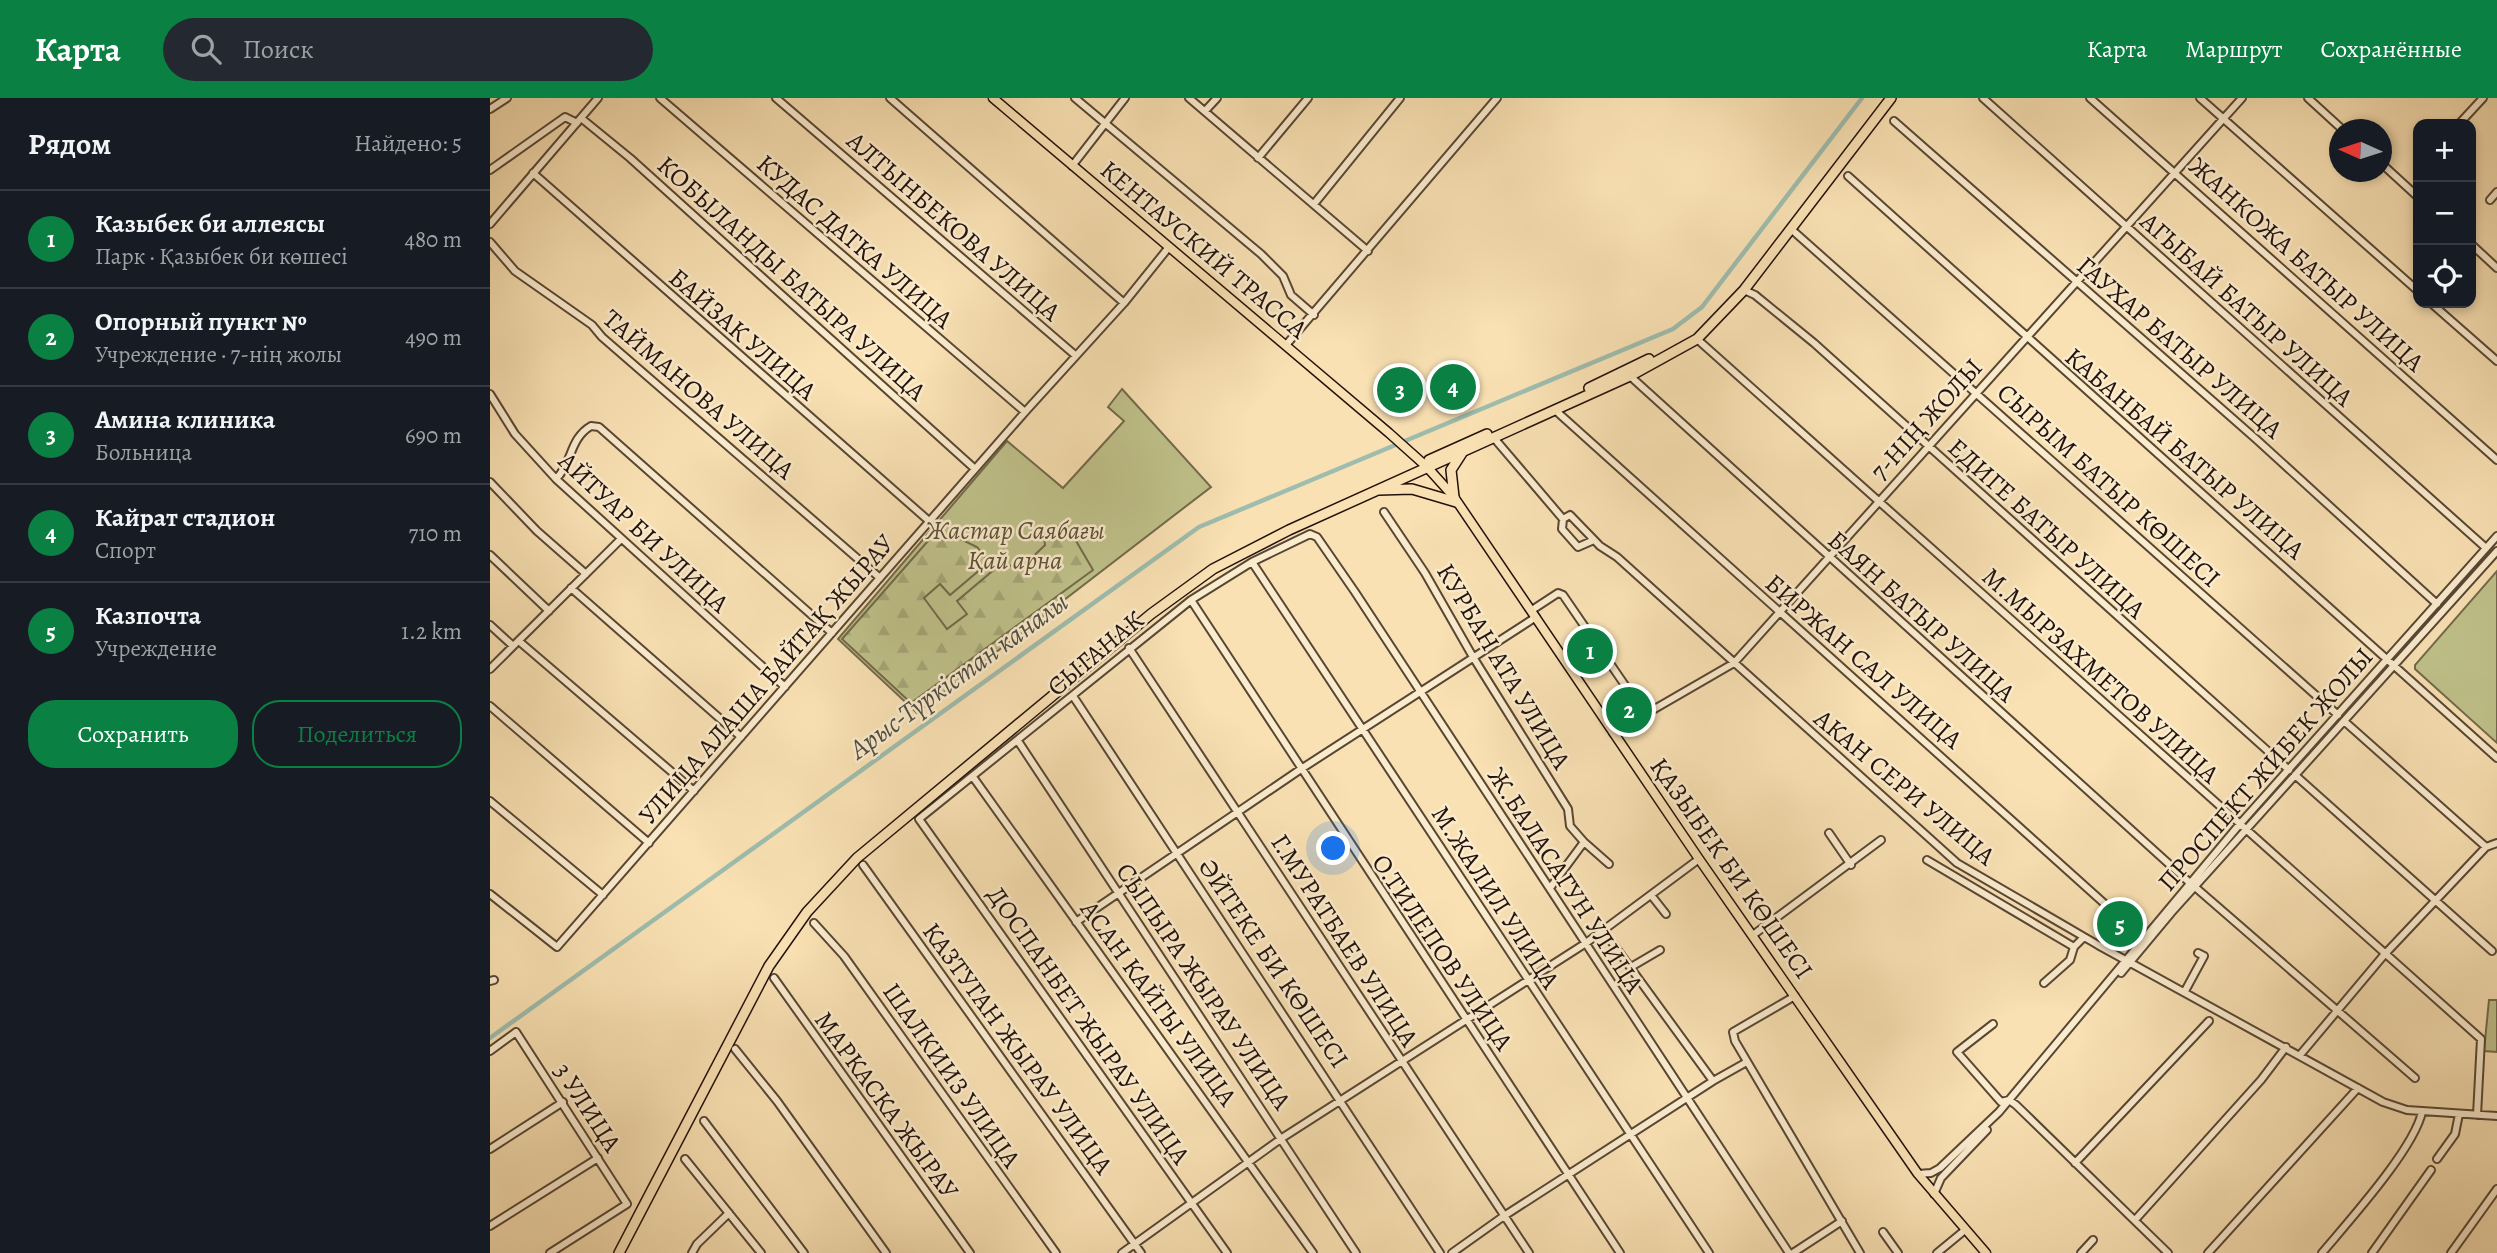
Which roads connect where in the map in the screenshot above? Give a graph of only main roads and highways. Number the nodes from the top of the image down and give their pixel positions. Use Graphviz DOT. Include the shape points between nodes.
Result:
graph roads {
  1 [pos="993,98"];
  2 [pos="1884,98"];
  3 [pos="1891,98"];
  4 [pos="1408,450"];
  5 [pos="1462,453"];
  6 [pos="1425,465"];
  7 [pos="1377,490"];
  8 [pos="1455,499"];
  9 [pos="613,1253"];
  10 [pos="619,1253"];
  11 [pos="1986,1253"];
  1 -- 4 [label="main road, КЕНТАУСКИЙ ТРАССА"];
  2 -- 6 [label="highway" via="1740,287 1694,334"];
  3 -- 5 [label="highway" via="1744,290 1697,339 1630,376"];
  4 -- 6 [label="main road, ҚАЗЫБЕК БИ КӨШЕСІ"];
  5 -- 6 [label="highway"];
  5 -- 8 [label="highway" via="1451,470"];
  6 -- 7 [label="highway"];
  6 -- 8 [label="main road, ҚАЗЫБЕК БИ КӨШЕСІ"];
  6 -- 9 [label="highway" via="1242,546 1185,581 918,797 835,871 764,963"];
  7 -- 8 [label="highway" via="1412,489"];
  7 -- 10 [label="highway" via="1244,551 1188,586 912,810 831,883 762,977"];
  8 -- 11 [label="main road, ҚАЗЫБЕК БИ КӨШЕСІ" via="1918,1174"];
}
